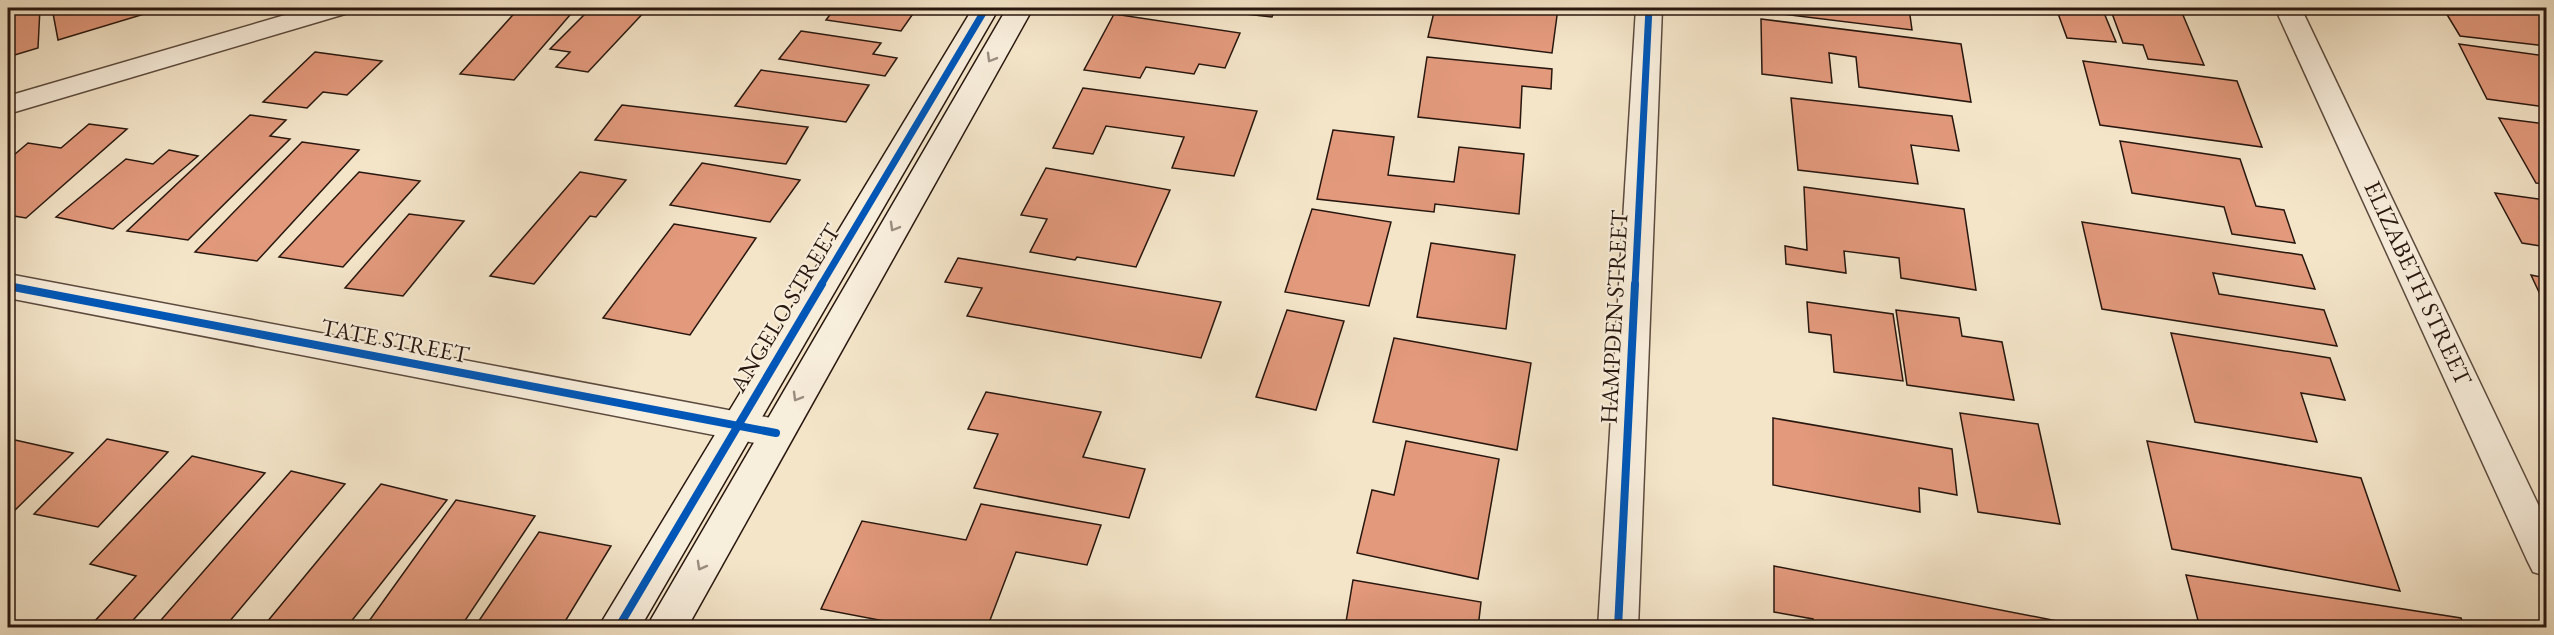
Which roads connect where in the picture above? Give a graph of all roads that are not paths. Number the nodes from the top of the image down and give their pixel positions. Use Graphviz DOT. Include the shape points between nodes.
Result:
graph roads {
  1 [pos="336,8"];
  2 [pos="986,8"];
  3 [pos="1020,8"];
  4 [pos="1649,8"];
  5 [pos="2288,8"];
  6 [pos="8,105"];
  7 [pos="8,286"];
  8 [pos="737,427"];
  9 [pos="776,433"];
  10 [pos="2537,522"];
  11 [pos="2547,560"];
  12 [pos="618,627"];
  13 [pos="666,627"];
  14 [pos="1618,627"];
  1 -- 6 [label="street"];
  2 -- 8 [label="street, ANGELO STREET"];
  3 -- 9 [label="street, one-way"];
  4 -- 14 [label="street, HAMPDEN STREET"];
  5 -- 10 [label="street, ELIZABETH STREET" via="2506,470"];
  7 -- 8 [label="street, TATE STREET"];
  8 -- 9 [label="street, TATE STREET"];
  8 -- 12 [label="street, ANGELO STREET"];
  9 -- 13 [label="street, one-way"];
  10 -- 11 [label="street, ELIZABETH STREET"];
}
